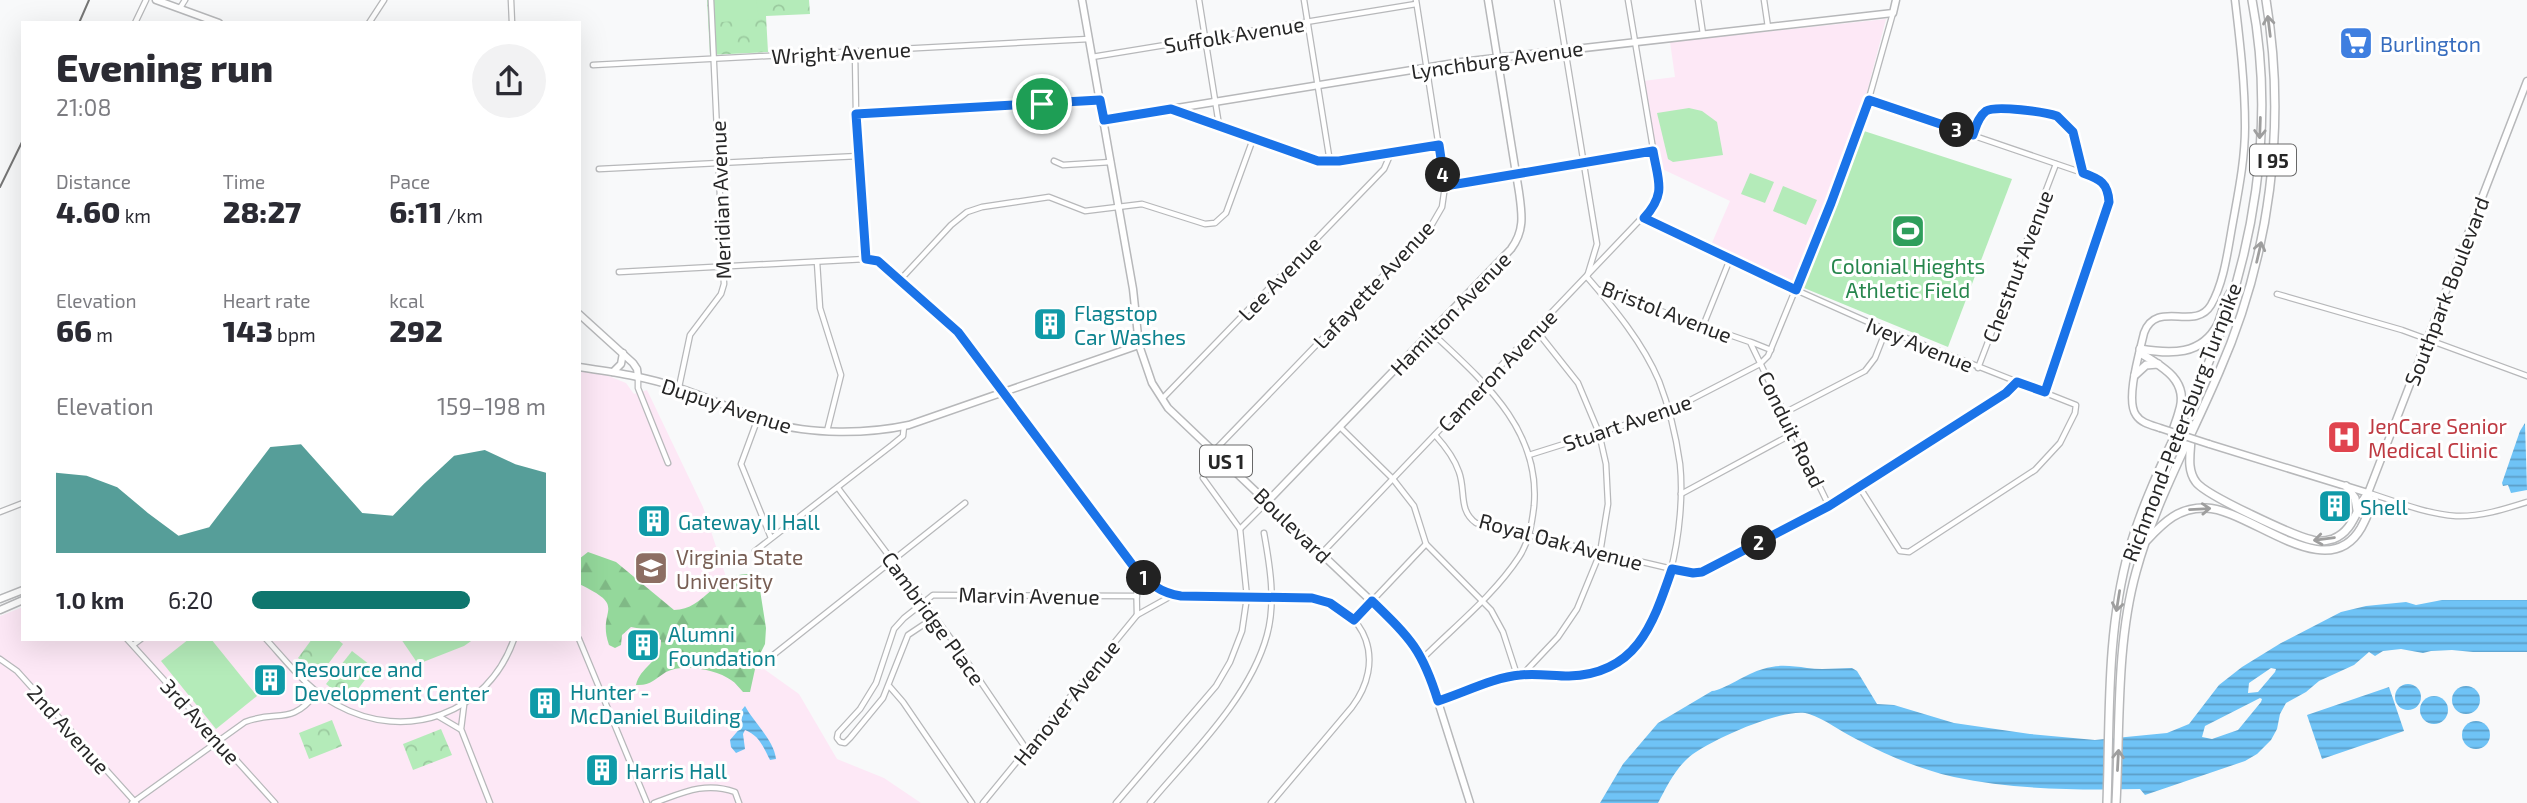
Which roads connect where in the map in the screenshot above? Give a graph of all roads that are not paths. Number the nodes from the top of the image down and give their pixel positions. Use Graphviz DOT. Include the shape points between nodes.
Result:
graph roads {
  1 [pos="146,0"];
  2 [pos="156,0"];
  3 [pos="185,0"];
  4 [pos="384,0"];
  5 [pos="510,0"];
  6 [pos="711,0"];
  7 [pos="1082,0"];
  8 [pos="1199,0"];
  9 [pos="1304,0"];
  10 [pos="1488,0"];
  11 [pos="1557,0"];
  12 [pos="1628,0"];
  13 [pos="1698,0"];
  14 [pos="1764,0"];
  15 [pos="1896,0"];
  16 [pos="2235,0"];
  17 [pos="2252,0"];
  18 [pos="2266,0"];
  19 [pos="1416,2"];
  20 [pos="180,8"];
  21 [pos="1893,13"];
  22 [pos="136,21"];
  23 [pos="214,21"];
  24 [pos="370,21"];
  25 [pos="512,21"];
  26 [pos="1307,22"];
  27 [pos="1768,27"];
  28 [pos="1703,34"];
  29 [pos="1089,39"];
  30 [pos="1205,39"];
  31 [pos="1634,41"];
  32 [pos="1565,49"];
  33 [pos="855,52"];
  34 [pos="1092,57"];
  35 [pos="1497,57"];
  36 [pos="714,59"];
  37 [pos="593,65"];
  38 [pos="1427,67"];
  39 [pos="2527,81"];
  40 [pos="1317,85"];
  41 [pos="1100,100"];
  42 [pos="1869,100"];
  43 [pos="1215,101"];
  44 [pos="1171,109"];
  45 [pos="856,114"];
  46 [pos="1104,120"];
  47 [pos="1219,126"];
  48 [pos="1973,135"];
  49 [pos="1253,139"];
  50 [pos="1439,145"];
  51 [pos="1653,151"];
  52 [pos="1391,153"];
  53 [pos="859,156"];
  54 [pos="1054,161"];
  55 [pos="1111,162"];
  56 [pos="1330,162"];
  57 [pos="719,163"];
  58 [pos="1585,163"];
  59 [pos="2056,164"];
  60 [pos="599,169"];
  61 [pos="2083,173"];
  62 [pos="1516,174"];
  63 [pos="1445,186"];
  64 [pos="1119,205"];
  65 [pos="1644,218"];
  66 [pos="1597,244"];
  67 [pos="1606,258"];
  68 [pos="866,259"];
  69 [pos="1730,259"];
  70 [pos="817,262"];
  71 [pos="724,267"];
  72 [pos="619,272"];
  73 [pos="1587,276"];
  74 [pos="900,280"];
  75 [pos="2235,286"];
  76 [pos="1599,290"];
  77 [pos="1796,290"];
  78 [pos="2277,294"];
  79 [pos="581,316"];
  80 [pos="1703,326"];
  81 [pos="1536,330"];
  82 [pos="1885,330"];
  83 [pos="1432,332"];
  84 [pos="2428,339"];
  85 [pos="1750,342"];
  86 [pos="1139,345"];
  87 [pos="1771,350"];
  88 [pos="2140,351"];
  89 [pos="623,353"];
  90 [pos="1760,364"];
  91 [pos="2158,364"];
  92 [pos="581,367"];
  93 [pos="1978,368"];
  94 [pos="613,372"];
  95 [pos="2135,375"];
  96 [pos="2527,376"];
  97 [pos="638,377"];
  98 [pos="2017,382"];
  99 [pos="1485,383"];
  100 [pos="678,387"];
  101 [pos="2045,392"];
  102 [pos="1003,393"];
  103 [pos="1161,400"];
  104 [pos="1669,411"];
  105 [pos="1784,413"];
  106 [pos="758,418"];
  107 [pos="904,426"];
  108 [pos="1340,427"];
  109 [pos="827,430"];
  110 [pos="1599,433"];
  111 [pos="1794,433"];
  112 [pos="2192,433"];
  113 [pos="1434,435"];
  114 [pos="2169,448"];
  115 [pos="1215,450"];
  116 [pos="1529,455"];
  117 [pos="668,463"];
  118 [pos="1203,478"];
  119 [pos="1393,479"];
  120 [pos="2346,486"];
  121 [pos="838,488"];
  122 [pos="1860,488"];
  123 [pos="2368,493"];
  124 [pos="1681,494"];
  125 [pos="1268,501"];
  126 [pos="2527,502"];
  127 [pos="965,503"];
  128 [pos="21,504"];
  129 [pos="1829,506"];
  130 [pos="0,512"];
  131 [pos="2356,515"];
  132 [pos="1240,529"];
  133 [pos="1264,533"];
  134 [pos="1529,537"];
  135 [pos="771,538"];
  136 [pos="2144,543"];
  137 [pos="1426,544"];
  138 [pos="755,551"];
  139 [pos="1322,553"];
  140 [pos="1600,553"];
  141 [pos="894,560"];
  142 [pos="1672,569"];
  143 [pos="1136,570"];
  144 [pos="21,591"];
  145 [pos="1173,595"];
  146 [pos="1137,596"];
  147 [pos="1247,597"];
  148 [pos="1272,597"];
  149 [pos="0,599"];
  150 [pos="1482,600"];
  151 [pos="21,601"];
  152 [pos="1372,601"];
  153 [pos="925,604"];
  154 [pos="0,610"];
  155 [pos="1137,615"];
  156 [pos="935,617"];
  157 [pos="1354,620"];
  158 [pos="129,641"];
  159 [pos="138,641"];
  160 [pos="268,641"];
  161 [pos="513,641"];
  162 [pos="580,641"];
  163 [pos="133,645"];
  164 [pos="772,656"];
  165 [pos="0,659"];
  166 [pos="1423,659"];
  167 [pos="1520,675"];
  168 [pos="889,687"];
  169 [pos="317,692"];
  170 [pos="1438,701"];
  171 [pos="464,704"];
  172 [pos="438,716"];
  173 [pos="461,729"];
  174 [pos="219,740"];
  175 [pos="1027,750"];
  176 [pos="134,802"];
  177 [pos="275,803"];
  178 [pos="490,803"];
  179 [pos="647,803"];
  180 [pos="654,803"];
  181 [pos="739,803"];
  182 [pos="972,803"];
  183 [pos="983,803"];
  184 [pos="1116,803"];
  185 [pos="1150,803"];
  186 [pos="1271,803"];
  187 [pos="1470,803"];
  188 [pos="2107,803"];
  189 [pos="2116,803"];
  1 -- 22 [label="street"];
  2 -- 20 [label="main road"];
  3 -- 20 [label="street"];
  4 -- 24 [label="street"];
  5 -- 25 [label="street"];
  6 -- 36 [label="street, Meridian Avenue"];
  7 -- 29 [label="main road, Boulevard / US 1"];
  8 -- 30 [label="street"];
  9 -- 26 [label="street"];
  10 -- 35 [label="main road, Hamilton Avenue"];
  11 -- 32 [label="street"];
  12 -- 31 [label="street"];
  13 -- 28 [label="street"];
  14 -- 27 [label="street"];
  15 -- 21 [label="main road, Conduit Road"];
  16 -- 88 [label="main road" via="2245,130 2224,266 2207,310 2196,316 2152,320"];
  17 -- 75 [label="highway, Richmond-Petersburg Turnpike / I 95, one-way" via="2260,74 2260,143 2252,213"];
  112 -- 18 [label="highway, Richmond-Petersburg Turnpike / I 95, one-way" via="2240,318 2267,215 2275,106"];
  19 -- 26 [label="street, Suffolk Avenue"];
  19 -- 38 [label="street, Lafayette Avenue"];
  20 -- 23 [label="main road"];
  21 -- 27 [label="main road, Lynchburg Avenue"];
  21 -- 42 [label="street, Conduit Road"];
  26 -- 30 [label="street, Suffolk Avenue"];
  26 -- 40 [label="street"];
  27 -- 28 [label="main road, Lynchburg Avenue"];
  28 -- 31 [label="main road, Lynchburg Avenue"];
  29 -- 33 [label="street, Wright Avenue"];
  29 -- 34 [label="main road, Boulevard / US 1"];
  30 -- 34 [label="street, Suffolk Avenue"];
  30 -- 43 [label="street"];
  31 -- 32 [label="main road, Lynchburg Avenue"];
  31 -- 51 [label="street"];
  32 -- 35 [label="main road, Lynchburg Avenue"];
  32 -- 58 [label="street"];
  33 -- 36 [label="street, Wright Avenue"];
  33 -- 45 [label="street"];
  34 -- 41 [label="main road, Boulevard / US 1"];
  35 -- 38 [label="main road, Lynchburg Avenue"];
  35 -- 62 [label="main road, Hamilton Avenue"];
  36 -- 37 [label="street, Wright Avenue"];
  36 -- 57 [label="street, Meridian Avenue"];
  38 -- 40 [label="main road, Lynchburg Avenue"];
  38 -- 50 [label="street, Lafayette Avenue"];
  39 -- 84 [label="main road, Southpark Boulevard"];
  40 -- 43 [label="main road, Lynchburg Avenue"];
  40 -- 56 [label="street"];
  41 -- 45 [label="street"];
  41 -- 46 [label="main road, Boulevard / US 1"];
  42 -- 48 [label="street"];
  42 -- 77 [label="street, Conduit Road"];
  43 -- 44 [label="main road, Lynchburg Avenue"];
  43 -- 47 [label="street"];
  44 -- 46 [label="main road, Lynchburg Avenue"];
  44 -- 47 [label="street"];
  45 -- 53 [label="street"];
  46 -- 55 [label="main road, Boulevard / US 1"];
  47 -- 49 [label="street"];
  48 -- 59 [label="street"];
  48 -- 61 [label="street" via="1978,120 1989,110 2057,116 2073,132"];
  49 -- 56 [label="street"];
  49 -- 64 [label="street" via="1219,221 1205,224 1149,205"];
  50 -- 52 [label="street"];
  50 -- 63 [label="street, Lafayette Avenue"];
  51 -- 58 [label="street"];
  51 -- 65 [label="street, Cameron Avenue" via="1658,200"];
  52 -- 56 [label="street"];
  52 -- 103 [label="street, Lee Avenue" via="1384,169"];
  53 -- 57 [label="street"];
  53 -- 68 [label="street"];
  54 -- 55 [label="street" via="1063,165"];
  55 -- 64 [label="main road, Boulevard / US 1"];
  57 -- 60 [label="street"];
  57 -- 71 [label="street, Meridian Avenue"];
  58 -- 62 [label="street"];
  58 -- 66 [label="street"];
  59 -- 61 [label="street"];
  59 -- 93 [label="street, Chestnut Avenue"];
  61 -- 101 [label="street" via="2103,182 2109,202"];
  62 -- 63 [label="street"];
  62 -- 83 [label="main road, Hamilton Avenue" via="1522,218 1516,242"];
  63 -- 115 [label="street, Lafayette Avenue" via="1442,207 1431,226"];
  64 -- 74 [label="street" via="1085,211 1049,197 973,209 951,225"];
  64 -- 86 [label="main road, Boulevard / US 1"];
  65 -- 67 [label="street, Cameron Avenue"];
  65 -- 69 [label="street, Ivey Avenue"];
  66 -- 67 [label="street"];
  66 -- 73 [label="street"];
  67 -- 73 [label="street, Cameron Avenue"];
  68 -- 70 [label="street"];
  68 -- 74 [label="street" via="876,260"];
  69 -- 77 [label="street, Ivey Avenue"];
  69 -- 80 [label="street"];
  70 -- 71 [label="street"];
  70 -- 109 [label="street" via="820,308 841,375"];
  71 -- 72 [label="street"];
  71 -- 100 [label="street, Meridian Avenue" via="721,294 690,334"];
  73 -- 76 [label="street, Bristol Avenue"];
  73 -- 81 [label="street, Cameron Avenue"];
  74 -- 102 [label="street" via="954,328"];
  75 -- 88 [label="highway" via="2213,332 2197,346 2173,353"];
  75 -- 114 [label="highway, Richmond-Petersburg Turnpike / I 95" via="2204,374"];
  76 -- 80 [label="street, Bristol Avenue"];
  76 -- 104 [label="street" via="1640,344"];
  77 -- 82 [label="street, Ivey Avenue"];
  77 -- 87 [label="street, Conduit Road"];
  78 -- 84 [label="street"];
  79 -- 89 [label="main road"];
  80 -- 85 [label="street, Bristol Avenue"];
  81 -- 99 [label="street, Cameron Avenue"];
  81 -- 110 [label="street" via="1578,383"];
  82 -- 93 [label="street, Ivey Avenue"];
  82 -- 105 [label="street" via="1865,371"];
  83 -- 99 [label="street"];
  83 -- 108 [label="main road, Hamilton Avenue"];
  84 -- 96 [label="street"];
  84 -- 123 [label="main road, Southpark Boulevard"];
  85 -- 87 [label="street, Bristol Avenue"];
  85 -- 90 [label="street, Bristol Avenue"];
  86 -- 102 [label="main road, Dupuy Avenue"];
  86 -- 103 [label="main road, Boulevard / US 1"];
  87 -- 90 [label="street, Conduit Road"];
  88 -- 91 [label="highway"];
  88 -- 95 [label="main road"];
  89 -- 94 [label="main road"];
  89 -- 97 [label="main road"];
  90 -- 104 [label="street, Stuart Avenue"];
  90 -- 105 [label="street, Conduit Road"];
  91 -- 95 [label="highway" via="2146,365"];
  91 -- 114 [label="highway" via="2172,374 2180,392"];
  92 -- 94 [label="main road, Dupuy Avenue"];
  93 -- 98 [label="street, Ivey Avenue"];
  94 -- 97 [label="main road, Dupuy Avenue"];
  95 -- 120 [label="main road, bridge" via="2134,413 2144,422"];
  97 -- 100 [label="main road, Dupuy Avenue"];
  97 -- 117 [label="street" via="638,388"];
  98 -- 101 [label="street, Ivey Avenue"];
  98 -- 122 [label="street"];
  99 -- 113 [label="street, Cameron Avenue"];
  99 -- 116 [label="street" via="1516,423"];
  100 -- 106 [label="main road, Dupuy Avenue"];
  101 -- 122 [label="street, Ivey Avenue" via="2075,402 2077,407 2060,443 2035,470 1909,552 1900,551"];
  102 -- 107 [label="main road, Dupuy Avenue"];
  102 -- 143 [label="street"];
  103 -- 115 [label="main road, Boulevard / US 1"];
  104 -- 110 [label="street, Stuart Avenue"];
  104 -- 124 [label="street"];
  105 -- 111 [label="street, Conduit Road"];
  106 -- 109 [label="main road, Dupuy Avenue" via="795,428"];
  106 -- 135 [label="street" via="741,464"];
  107 -- 109 [label="main road, Dupuy Avenue"];
  107 -- 121 [label="street" via="899,439"];
  108 -- 119 [label="street"];
  108 -- 125 [label="main road, Hamilton Avenue"];
  110 -- 116 [label="street, Stuart Avenue"];
  110 -- 140 [label="street" via="1608,504"];
  111 -- 124 [label="street"];
  111 -- 129 [label="street, Conduit Road"];
  131 -- 112 [label="highway, one-way" via="2340,535 2315,541 2209,493 2191,472"];
  112 -- 136 [label="highway, Richmond-Petersburg Turnpike / I 95"];
  113 -- 119 [label="street, Cameron Avenue"];
  113 -- 134 [label="street, Royal Oak Avenue" via="1456,464 1470,519"];
  114 -- 188 [label="highway, Richmond-Petersburg Turnpike / I 95, one-way" via="2141,512 2122,576 2113,640"];
  115 -- 125 [label="main road, Boulevard / US 1"];
  116 -- 134 [label="street" via="1535,484"];
  118 -- 132 [label="street"];
  119 -- 137 [label="street" via="1413,506"];
  119 -- 139 [label="street, Cameron Avenue"];
  120 -- 123 [label="main road"];
  120 -- 131 [label="highway" via="2356,498"];
  121 -- 135 [label="street"];
  121 -- 141 [label="street, Cambridge Place"];
  122 -- 129 [label="street"];
  123 -- 126 [label="street" via="2456,516"];
  123 -- 131 [label="highway"];
  136 -- 123 [label="highway, one-way" via="2178,513 2210,508 2301,546 2333,549 2359,531 2371,505"];
  124 -- 142 [label="street"];
  125 -- 132 [label="street, Hamilton Avenue"];
  125 -- 139 [label="main road, Boulevard / US 1"];
  127 -- 141 [label="street"];
  128 -- 130 [label="street"];
  129 -- 142 [label="street, Royal Oak Avenue" via="1702,572"];
  132 -- 147 [label="street"];
  133 -- 148 [label="street"];
  134 -- 140 [label="street, Royal Oak Avenue"];
  134 -- 150 [label="street" via="1515,563"];
  135 -- 138 [label="street"];
  189 -- 136 [label="highway, Richmond-Petersburg Turnpike / I 95, one-way" via="2125,625"];
  137 -- 150 [label="street"];
  137 -- 152 [label="street"];
  139 -- 152 [label="main road, Boulevard / US 1"];
  140 -- 142 [label="street, Royal Oak Avenue"];
  140 -- 167 [label="street" via="1577,609 1558,637"];
  141 -- 153 [label="street, Cambridge Place"];
  141 -- 164 [label="street"];
  142 -- 167 [label="street" via="1654,620 1639,645 1616,664 1570,676"];
  143 -- 145 [label="street"];
  143 -- 146 [label="street"];
  144 -- 149 [label="main road"];
  145 -- 147 [label="street"];
  145 -- 155 [label="street"];
  146 -- 153 [label="street, Marvin Avenue" via="938,594"];
  146 -- 155 [label="street"];
  147 -- 148 [label="street"];
  147 -- 184 [label="street" via="1242,631 1216,685"];
  148 -- 157 [label="street" via="1321,600 1341,608"];
  148 -- 185 [label="street" via="1268,634 1250,678"];
  150 -- 166 [label="street"];
  150 -- 167 [label="street" via="1499,624"];
  151 -- 154 [label="main road"];
  152 -- 157 [label="street"];
  152 -- 166 [label="main road, Boulevard / US 1" via="1409,637"];
  153 -- 156 [label="street, Cambridge Place"];
  153 -- 168 [label="street, Marvin Avenue" via="894,629 876,683 838,733 838,741 845,743 850,738"];
  155 -- 175 [label="street, Hanover Avenue"];
  156 -- 168 [label="street, Marvin Avenue" via="908,635"];
  156 -- 175 [label="street, Cambridge Place"];
  157 -- 186 [label="street" via="1369,652 1364,689"];
  158 -- 163 [label="street, 3rd Avenue"];
  159 -- 163 [label="street"];
  160 -- 169 [label="street"];
  161 -- 171 [label="street" via="493,678"];
  162 -- 179 [label="street"];
  163 -- 174 [label="street, 3rd Avenue"];
  165 -- 176 [label="street, 2nd Avenue" via="17,671"];
  166 -- 170 [label="main road, Boulevard / US 1"];
  167 -- 170 [label="street"];
  168 -- 182 [label="street"];
  169 -- 172 [label="street" via="346,710 377,719"];
  169 -- 174 [label="street" via="297,713 250,720"];
  170 -- 187 [label="main road, Boulevard / US 1"];
  171 -- 172 [label="street"];
  171 -- 173 [label="street"];
  172 -- 173 [label="street"];
  173 -- 178 [label="street"];
  174 -- 176 [label="street"];
  174 -- 177 [label="street, 3rd Avenue"];
  175 -- 183 [label="street, Hanover Avenue"];
  180 -- 181 [label="street" via="708,786 735,792"];
}
